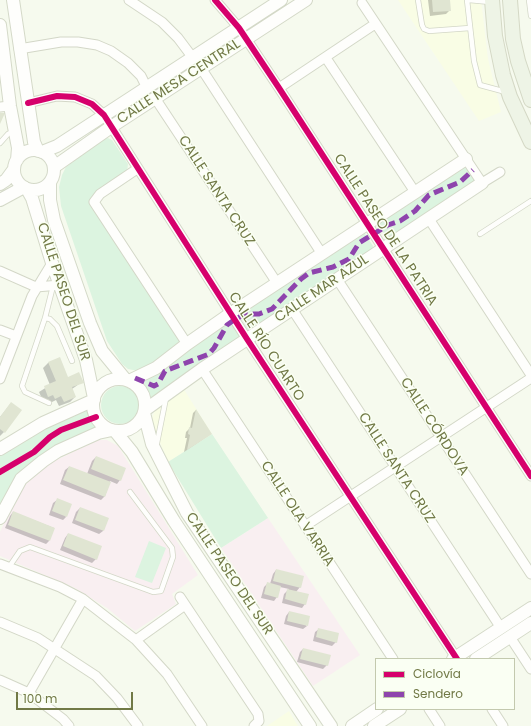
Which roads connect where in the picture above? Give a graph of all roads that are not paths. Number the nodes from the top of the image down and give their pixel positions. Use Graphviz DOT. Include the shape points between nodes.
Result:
graph roads {
  1 [pos="13,0"];
  2 [pos="129,0"];
  3 [pos="215,0"];
  4 [pos="281,0"];
  5 [pos="306,0"];
  6 [pos="418,0"];
  7 [pos="468,0"];
  8 [pos="510,0"];
  9 [pos="529,0"];
  10 [pos="492,1"];
  11 [pos="362,3"];
  12 [pos="531,16"];
  13 [pos="375,24"];
  14 [pos="0,25"];
  15 [pos="239,28"];
  16 [pos="470,28"];
  17 [pos="246,39"];
  18 [pos="19,49"];
  19 [pos="2,50"];
  20 [pos="193,58"];
  21 [pos="326,58"];
  22 [pos="201,68"];
  23 [pos="528,83"];
  24 [pos="146,88"];
  25 [pos="279,88"];
  26 [pos="509,92"];
  27 [pos="155,98"];
  28 [pos="531,100"];
  29 [pos="28,103"];
  30 [pos="5,106"];
  31 [pos="104,115"];
  32 [pos="111,127"];
  33 [pos="15,131"];
  34 [pos="0,142"];
  35 [pos="531,142"];
  36 [pos="40,151"];
  37 [pos="466,159"];
  38 [pos="16,165"];
  39 [pos="54,167"];
  40 [pos="137,169"];
  41 [pos="500,172"];
  42 [pos="50,183"];
  43 [pos="482,183"];
  44 [pos="0,184"];
  45 [pos="25,188"];
  46 [pos="415,192"];
  47 [pos="0,200"];
  48 [pos="531,201"];
  49 [pos="429,218"];
  50 [pos="367,224"];
  51 [pos="480,234"];
  52 [pos="383,249"];
  53 [pos="322,254"];
  54 [pos="52,263"];
  55 [pos="0,271"];
  56 [pos="337,279"];
  57 [pos="277,283"];
  58 [pos="56,286"];
  59 [pos="36,287"];
  60 [pos="292,309"];
  61 [pos="230,314"];
  62 [pos="45,318"];
  63 [pos="0,330"];
  64 [pos="16,336"];
  65 [pos="247,339"];
  66 [pos="187,344"];
  67 [pos="72,361"];
  68 [pos="202,369"];
  69 [pos="531,376"];
  70 [pos="0,378"];
  71 [pos="127,380"];
  72 [pos="167,393"];
  73 [pos="94,399"];
  74 [pos="49,403"];
  75 [pos="486,408"];
  76 [pos="145,412"];
  77 [pos="113,430"];
  78 [pos="441,438"];
  79 [pos="0,449"];
  80 [pos="156,451"];
  81 [pos="395,467"];
  82 [pos="531,476"];
  83 [pos="130,492"];
  84 [pos="350,497"];
  85 [pos="0,518"];
  86 [pos="305,526"];
  87 [pos="0,564"];
  88 [pos="9,567"];
  89 [pos="531,574"];
  90 [pos="180,597"];
  91 [pos="83,599"];
  92 [pos="185,605"];
  93 [pos="531,608"];
  94 [pos="0,622"];
  95 [pos="531,623"];
  96 [pos="501,628"];
  97 [pos="510,637"];
  98 [pos="136,640"];
  99 [pos="54,648"];
  100 [pos="392,658"];
  101 [pos="455,658"];
  102 [pos="478,658"];
  103 [pos="531,669"];
  104 [pos="0,680"];
  105 [pos="29,693"];
  106 [pos="376,710"];
  107 [pos="398,710"];
  108 [pos="430,710"];
  109 [pos="493,710"];
  110 [pos="69,726"];
  111 [pos="138,726"];
  112 [pos="202,726"];
  113 [pos="254,726"];
  114 [pos="310,726"];
  115 [pos="331,726"];
  116 [pos="352,726"];
  117 [pos="374,726"];
  118 [pos="440,726"];
  119 [pos="503,726"];
  1 -- 18 [label="main road"];
  2 -- 20 [label="street" via="162,22"];
  3 -- 15 [label="street, CALLE PASEO DE LA PATRIA"];
  4 -- 15 [label="main road, CALLE MESA CENTRAL"];
  5 -- 17 [label="main road, CALLE MESA CENTRAL"];
  6 -- 16 [label="lane" via="424,29 429,31"];
  7 -- 10 [label="lane"];
  7 -- 16 [label="lane"];
  8 -- 23 [label="main road" via="513,39"];
  9 -- 12 [label="lane"];
  10 -- 26 [label="main road" via="498,55"];
  11 -- 13 [label="street"];
  13 -- 21 [label="street"];
  13 -- 37 [label="street"];
  14 -- 19 [label="main road"];
  15 -- 17 [label="street, CALLE PASEO DE LA PATRIA"];
  15 -- 20 [label="main road, CALLE MESA CENTRAL"];
  16 -- 26 [label="lane" via="480,85"];
  17 -- 22 [label="main road, CALLE MESA CENTRAL"];
  17 -- 25 [label="street, CALLE PASEO DE LA PATRIA"];
  18 -- 24 [label="street" via="61,42 97,45 128,63 140,76"];
  18 -- 29 [label="main road"];
  19 -- 30 [label="main road"];
  20 -- 24 [label="main road, CALLE MESA CENTRAL"];
  21 -- 25 [label="street"];
  21 -- 46 [label="street"];
  22 -- 27 [label="main road, CALLE MESA CENTRAL"];
  22 -- 53 [label="street"];
  23 -- 28 [label="main road"];
  24 -- 31 [label="main road, CALLE MESA CENTRAL"];
  25 -- 50 [label="street, CALLE PASEO DE LA PATRIA"];
  26 -- 35 [label="main road"];
  27 -- 32 [label="main road, CALLE MESA CENTRAL"];
  27 -- 57 [label="street, CALLE SANTA CRUZ"];
  29 -- 31 [label="street, CALLE RÍO CUARTO" via="57,96 75,97 92,104"];
  29 -- 36 [label="main road" via="34,142"];
  30 -- 33 [label="main road"];
  31 -- 32 [label="street, CALLE RÍO CUARTO"];
  31 -- 36 [label="main road, CALLE MESA CENTRAL" via="57,146"];
  32 -- 39 [label="main road, CALLE MESA CENTRAL"];
  32 -- 40 [label="street, CALLE RÍO CUARTO"];
  33 -- 34 [label="lane"];
  33 -- 38 [label="main road" via="18,148"];
  36 -- 38 [label="main road" via="24,153"];
  36 -- 39 [label="main road" via="48,155"];
  37 -- 43 [label="street"];
  37 -- 46 [label="main road, CALLE MAR AZUL"];
  38 -- 44 [label="main road" via="6,180"];
  38 -- 45 [label="main road" via="18,182"];
  39 -- 42 [label="main road"];
  40 -- 61 [label="street, CALLE RÍO CUARTO"];
  40 -- 66 [label="street" via="100,194 94,202"];
  41 -- 43 [label="street, CALLE MAR AZUL"];
  42 -- 45 [label="main road" via="42,189"];
  42 -- 71 [label="main road, CALLE PASEO DEL SUR" via="54,220 90,324 102,351"];
  43 -- 49 [label="main road, CALLE MAR AZUL"];
  45 -- 47 [label="main road"];
  45 -- 54 [label="main road, CALLE PASEO DEL SUR" via="32,198"];
  46 -- 50 [label="main road, CALLE MAR AZUL"];
  48 -- 51 [label="lane"];
  49 -- 52 [label="main road, CALLE MAR AZUL"];
  49 -- 69 [label="street"];
  50 -- 52 [label="street, CALLE PASEO DE LA PATRIA"];
  50 -- 53 [label="main road, CALLE MAR AZUL"];
  52 -- 56 [label="main road, CALLE MAR AZUL"];
  52 -- 75 [label="street, CALLE PASEO DE LA PATRIA"];
  53 -- 57 [label="main road, CALLE MAR AZUL"];
  54 -- 58 [label="main road, CALLE PASEO DEL SUR"];
  54 -- 59 [label="street"];
  55 -- 59 [label="street"];
  56 -- 60 [label="main road, CALLE MAR AZUL"];
  56 -- 78 [label="street, CALLE CÓRDOVA"];
  57 -- 61 [label="main road, CALLE MAR AZUL"];
  58 -- 59 [label="street"];
  58 -- 62 [label="lane"];
  58 -- 73 [label="main road, CALLE PASEO DEL SUR" via="86,360"];
  59 -- 64 [label="street"];
  60 -- 65 [label="main road, CALLE MAR AZUL"];
  60 -- 81 [label="street, CALLE SANTA CRUZ"];
  61 -- 65 [label="street, CALLE RÍO CUARTO"];
  61 -- 66 [label="main road, CALLE MAR AZUL"];
  62 -- 67 [label="lane" via="57,326"];
  62 -- 74 [label="lane" via="22,386 25,392"];
  63 -- 64 [label="street"];
  64 -- 70 [label="street"];
  65 -- 68 [label="main road, CALLE MAR AZUL"];
  65 -- 84 [label="street, CALLE RÍO CUARTO"];
  66 -- 71 [label="main road, CALLE MAR AZUL" via="156,368"];
  68 -- 72 [label="main road, CALLE MAR AZUL"];
  68 -- 86 [label="street, CALLE OLA VARRIA"];
  69 -- 75 [label="street"];
  71 -- 73 [label="main road" via="108,381 98,389"];
  71 -- 76 [label="main road" via="143,394"];
  72 -- 76 [label="main road, CALLE MAR AZUL"];
  72 -- 80 [label="lane"];
  73 -- 77 [label="main road" via="96,417"];
  73 -- 79 [label="main road" via="43,423"];
  75 -- 78 [label="street"];
  75 -- 82 [label="street, CALLE PASEO DE LA PATRIA"];
  76 -- 77 [label="main road" via="136,426"];
  76 -- 80 [label="main road, CALLE PASEO DEL SUR"];
  77 -- 85 [label="main road" via="91,436 43,461 21,479"];
  77 -- 114 [label="main road, CALLE PASEO DEL SUR" via="132,452 174,521"];
  78 -- 81 [label="street"];
  78 -- 89 [label="street, CALLE CÓRDOVA"];
  80 -- 115 [label="main road, CALLE PASEO DEL SUR" via="187,513"];
  81 -- 84 [label="street"];
  81 -- 96 [label="street, CALLE SANTA CRUZ"];
  83 -- 88 [label="lane" via="172,548 173,557 162,591 153,592 30,547 20,551"];
  84 -- 86 [label="street"];
  84 -- 101 [label="street, CALLE RÍO CUARTO"];
  86 -- 100 [label="street, CALLE OLA VARRIA"];
  87 -- 88 [label="street"];
  88 -- 91 [label="street"];
  90 -- 92 [label="street"];
  91 -- 98 [label="street"];
  91 -- 99 [label="street"];
  92 -- 98 [label="street"];
  92 -- 113 [label="street" via="258,714 259,721"];
  93 -- 96 [label="main road"];
  94 -- 99 [label="street"];
  95 -- 97 [label="main road"];
  96 -- 101 [label="main road"];
  97 -- 102 [label="main road"];
  97 -- 103 [label="street"];
  98 -- 112 [label="street" via="167,674"];
  99 -- 105 [label="street"];
  99 -- 111 [label="street" via="96,676"];
  104 -- 105 [label="street"];
  105 -- 110 [label="street"];
  106 -- 116 [label="main road"];
  107 -- 117 [label="main road"];
  108 -- 118 [label="street"];
  109 -- 119 [label="street"];
}
